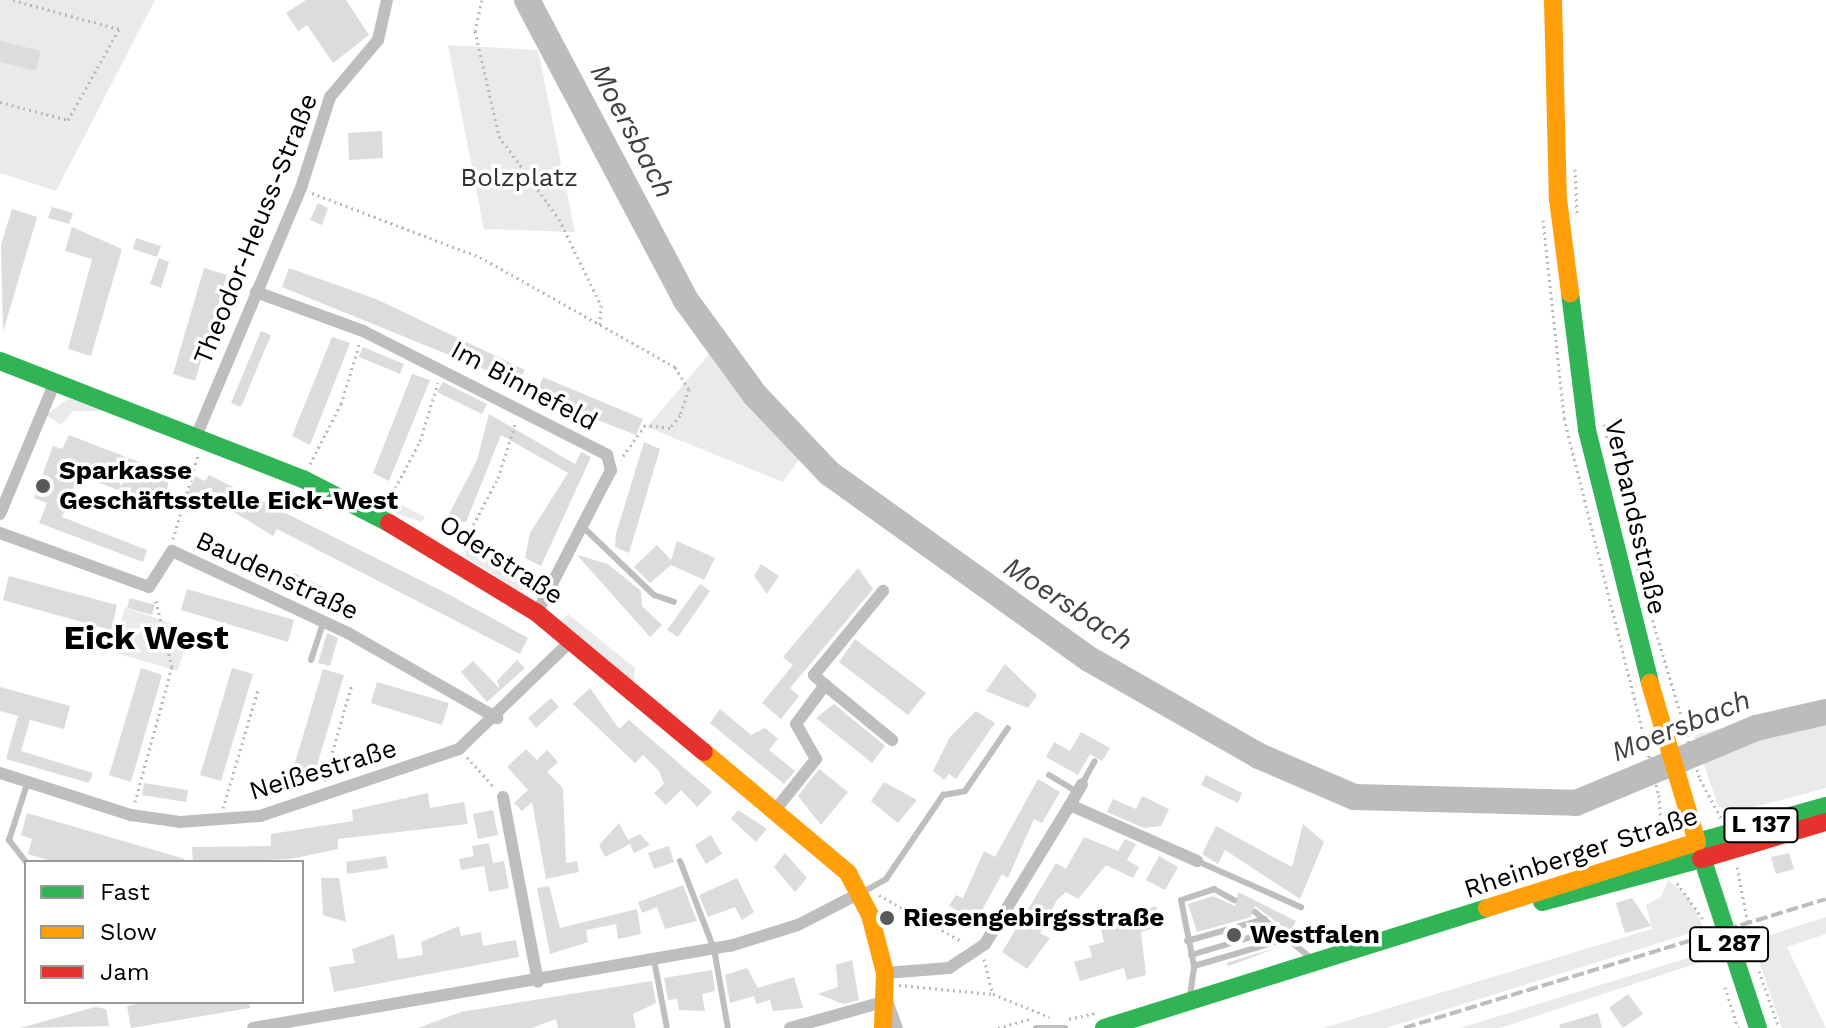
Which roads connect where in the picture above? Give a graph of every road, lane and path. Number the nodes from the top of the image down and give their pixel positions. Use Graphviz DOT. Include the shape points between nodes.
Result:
graph roads {
  1 [pos="13,0"];
  2 [pos="387,0"];
  3 [pos="482,0"];
  4 [pos="1553,0"];
  5 [pos="0,102"];
  6 [pos="1574,165"];
  7 [pos="301,188"];
  8 [pos="1578,227"];
  9 [pos="256,292"];
  10 [pos="600,325"];
  11 [pos="363,331"];
  12 [pos="0,361"];
  13 [pos="443,368"];
  14 [pos="55,382"];
  15 [pos="520,406"];
  16 [pos="1602,412"];
  17 [pos="199,446"];
  18 [pos="1611,456"];
  19 [pos="612,463"];
  20 [pos="303,479"];
  21 [pos="0,514"];
  22 [pos="380,517"];
  23 [pos="582,526"];
  24 [pos="0,533"];
  25 [pos="172,551"];
  26 [pos="455,558"];
  27 [pos="1635,561"];
  28 [pos="149,587"];
  29 [pos="883,591"];
  30 [pos="674,602"];
  31 [pos="537,613"];
  32 [pos="323,622"];
  33 [pos="572,640"];
  34 [pos="311,660"];
  35 [pos="352,684"];
  36 [pos="825,685"];
  37 [pos="258,690"];
  38 [pos="497,718"];
  39 [pos="1008,728"];
  40 [pos="892,740"];
  41 [pos="459,749"];
  42 [pos="1647,753"];
  43 [pos="1095,761"];
  44 [pos="0,773"];
  45 [pos="1049,775"];
  46 [pos="28,781"];
  47 [pos="1079,788"];
  48 [pos="503,797"];
  49 [pos="318,800"];
  50 [pos="1070,805"];
  51 [pos="1826,806"];
  52 [pos="776,809"];
  53 [pos="131,815"];
  54 [pos="220,819"];
  55 [pos="1826,822"];
  56 [pos="1730,842"];
  57 [pos="1699,851"];
  58 [pos="1668,859"];
  59 [pos="24,860"];
  60 [pos="680,861"];
  61 [pos="1197,861"];
  62 [pos="860,893"];
  63 [pos="1234,900"];
  64 [pos="1301,907"];
  65 [pos="1255,912"];
  66 [pos="1265,919"];
  67 [pos="1278,929"];
  68 [pos="1709,934"];
  69 [pos="1289,938"];
  70 [pos="1187,941"];
  71 [pos="714,949"];
  72 [pos="977,950"];
  73 [pos="1191,955"];
  74 [pos="654,960"];
  75 [pos="1318,964"];
  76 [pos="1194,966"];
  77 [pos="886,977"];
  78 [pos="538,982"];
  79 [pos="1724,984"];
  80 [pos="993,994"];
  81 [pos="887,1001"];
  82 [pos="1189,1002"];
  83 [pos="1050,1017"];
  84 [pos="253,1028"];
  85 [pos="667,1028"];
  86 [pos="728,1028"];
  87 [pos="790,1028"];
  88 [pos="883,1028"];
  89 [pos="897,1028"];
  90 [pos="1036,1028"];
  91 [pos="1065,1028"];
  92 [pos="1104,1028"];
  93 [pos="1738,1028"];
  94 [pos="1758,1028"];
  95 [pos="1779,1028"];
  1 -- 5 [label="path" via="119,29 68,120"];
  2 -- 7 [label="street, Theodor-Heuss-Straße" via="378,40 330,97"];
  3 -- 10 [label="path" via="475,31 499,136 559,219 601,305"];
  4 -- 57 [label="main road, Verbandsstraße / L 287" via="1558,199 1587,430"];
  6 -- 8 [label="path"];
  7 -- 9 [label="street, Theodor-Heuss-Straße"];
  7 -- 10 [label="path" via="480,257"];
  9 -- 11 [label="street, Im Binnefeld"];
  9 -- 17 [label="street, Theodor-Heuss-Straße"];
  10 -- 19 [label="path" via="675,367 689,389 670,428 645,425 626,458"];
  11 -- 13 [label="street, Im Binnefeld"];
  11 -- 20 [label="path" via="341,404"];
  12 -- 14 [label="main road, Oderstraße"];
  13 -- 15 [label="street, Im Binnefeld"];
  13 -- 22 [label="path" via="420,441"];
  14 -- 17 [label="main road, Oderstraße"];
  14 -- 21 [label="street"];
  15 -- 19 [label="street, Im Binnefeld"];
  15 -- 26 [label="path" via="498,478"];
  16 -- 18 [label="path"];
  17 -- 20 [label="main road, Oderstraße"];
  17 -- 25 [label="path" via="176,513"];
  19 -- 23 [label="street, Im Binnefeld"];
  20 -- 22 [label="main road, Oderstraße"];
  22 -- 26 [label="main road, Oderstraße"];
  23 -- 30 [label="lane" via="654,595"];
  23 -- 31 [label="street, Im Binnefeld"];
  24 -- 28 [label="street"];
  25 -- 28 [label="street, Baudenstraße"];
  25 -- 32 [label="street, Baudenstraße"];
  26 -- 31 [label="main road, Oderstraße"];
  27 -- 56 [label="path" via="1696,769"];
  28 -- 53 [label="path" via="161,607 172,667"];
  29 -- 36 [label="street" via="814,675"];
  31 -- 33 [label="main road, Oderstraße"];
  32 -- 34 [label="lane"];
  32 -- 38 [label="street, Baudenstraße"];
  33 -- 38 [label="street, Neißestraße"];
  33 -- 52 [label="main road, Oderstraße"];
  35 -- 49 [label="path"];
  36 -- 40 [label="street"];
  36 -- 52 [label="street" via="796,724 816,759"];
  37 -- 54 [label="path"];
  38 -- 41 [label="street, Neißestraße"];
  39 -- 62 [label="lane" via="965,791 943,795 886,879"];
  41 -- 48 [label="path"];
  41 -- 49 [label="street, Neißestraße"];
  42 -- 58 [label="path"];
  43 -- 47 [label="lane"];
  44 -- 46 [label="street, Neißestraße"];
  45 -- 47 [label="lane"];
  46 -- 53 [label="street, Neißestraße"];
  46 -- 59 [label="lane" via="9,840"];
  47 -- 50 [label="street"];
  48 -- 78 [label="street"];
  49 -- 54 [label="street, Neißestraße"];
  50 -- 61 [label="street"];
  50 -- 72 [label="street"];
  51 -- 56 [label="main road, Rheinberger Straße / L 137"];
  52 -- 62 [label="main road, Oderstraße" via="834,856"];
  53 -- 54 [label="street, Neißestraße"];
  55 -- 56 [label="main road, Rheinberger Straße / L 137"];
  56 -- 57 [label="main road, Rheinberger Straße / L 137"];
  56 -- 95 [label="path" via="1756,963"];
  57 -- 58 [label="main road, Rheinberger Straße / L 137"];
  57 -- 94 [label="main road, Verbandsstraße / L 287"];
  58 -- 68 [label="path"];
  58 -- 75 [label="main road, Rheinberger Straße / L 137"];
  60 -- 71 [label="lane"];
  61 -- 64 [label="lane"];
  62 -- 71 [label="street" via="769,937"];
  62 -- 72 [label="path" via="876,893"];
  62 -- 77 [label="main road, Oderstraße"];
  63 -- 70 [label="lane" via="1214,889 1181,900"];
  65 -- 66 [label="lane"];
  66 -- 67 [label="lane"];
  66 -- 70 [label="lane"];
  67 -- 69 [label="lane"];
  67 -- 73 [label="lane"];
  69 -- 75 [label="lane"];
  69 -- 76 [label="lane"];
  70 -- 73 [label="lane"];
  71 -- 74 [label="street"];
  71 -- 86 [label="lane"];
  72 -- 77 [label="street" via="949,968"];
  72 -- 80 [label="path"];
  73 -- 76 [label="lane"];
  74 -- 78 [label="street"];
  74 -- 85 [label="lane"];
  75 -- 82 [label="main road, Rheinberger Straße / L 137"];
  76 -- 82 [label="lane"];
  77 -- 80 [label="path" via="944,995"];
  77 -- 81 [label="main road, Oderstraße"];
  78 -- 84 [label="street"];
  79 -- 93 [label="path"];
  80 -- 83 [label="path"];
  81 -- 87 [label="street"];
  81 -- 88 [label="main road, Oderstraße"];
  81 -- 89 [label="street, Oderstraße"];
  82 -- 92 [label="main road, Rheinberger Straße / L 137"];
  90 -- 91 [label="lane"];
}
